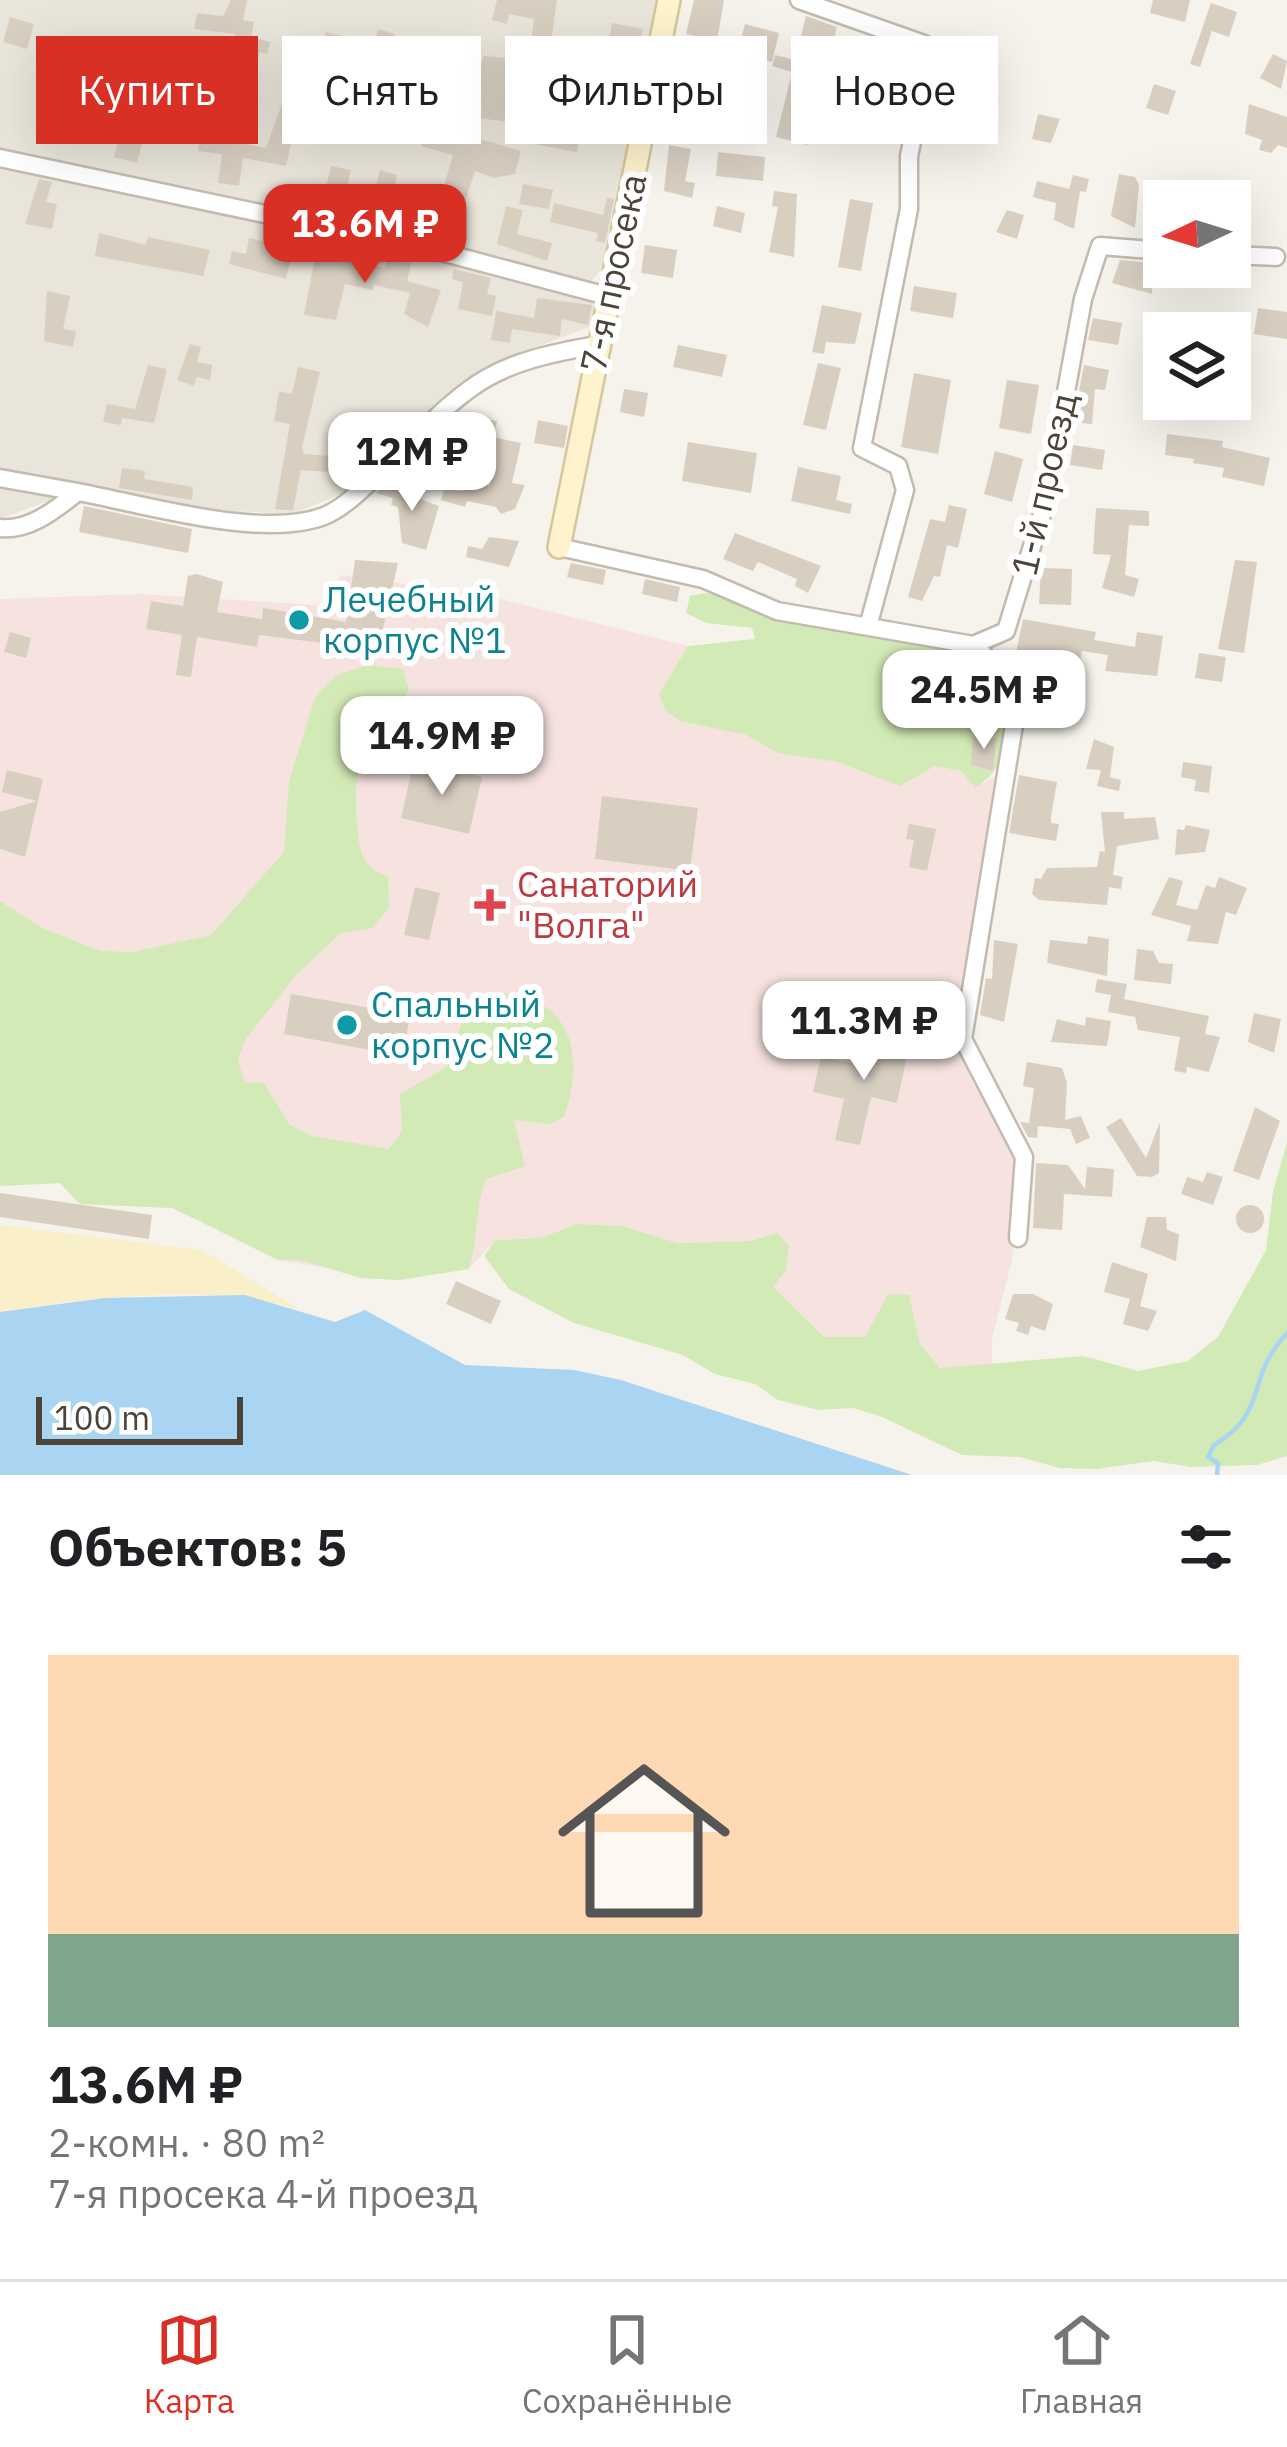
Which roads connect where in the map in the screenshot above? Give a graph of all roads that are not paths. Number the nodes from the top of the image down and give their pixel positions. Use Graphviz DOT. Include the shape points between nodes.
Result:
graph roads {
  1 [pos="669,0"];
  2 [pos="799,0"];
  3 [pos="0,158"];
  4 [pos="1143,249"];
  5 [pos="1251,256"];
  6 [pos="1276,257"];
  7 [pos="607,296"];
  8 [pos="597,345"];
  9 [pos="0,478"];
  10 [pos="78,492"];
  11 [pos="0,528"];
  12 [pos="559,547"];
  13 [pos="869,623"];
  14 [pos="973,645"];
  15 [pos="1018,1238"];
  1 -- 7 [label="street, 7-я просека"];
  2 -- 13 [label="street" via="924,44 928,61 909,156 909,209 862,448 898,466 904,490"];
  3 -- 7 [label="street" via="430,249"];
  4 -- 14 [label="street, 1-й проезд" via="1100,246 1046,501 1006,631"];
  5 -- 6 [label="street"];
  7 -- 8 [label="street, 7-я просека"];
  8 -- 10 [label="street" via="513,361 473,383 324,516 268,524"];
  8 -- 12 [label="street, 7-я просека"];
  9 -- 10 [label="street"];
  10 -- 11 [label="street" via="49,515"];
  12 -- 13 [label="street" via="703,579 777,611"];
  13 -- 14 [label="street"];
  14 -- 15 [label="street" via="1020,688 963,1039 1024,1157"];
}
